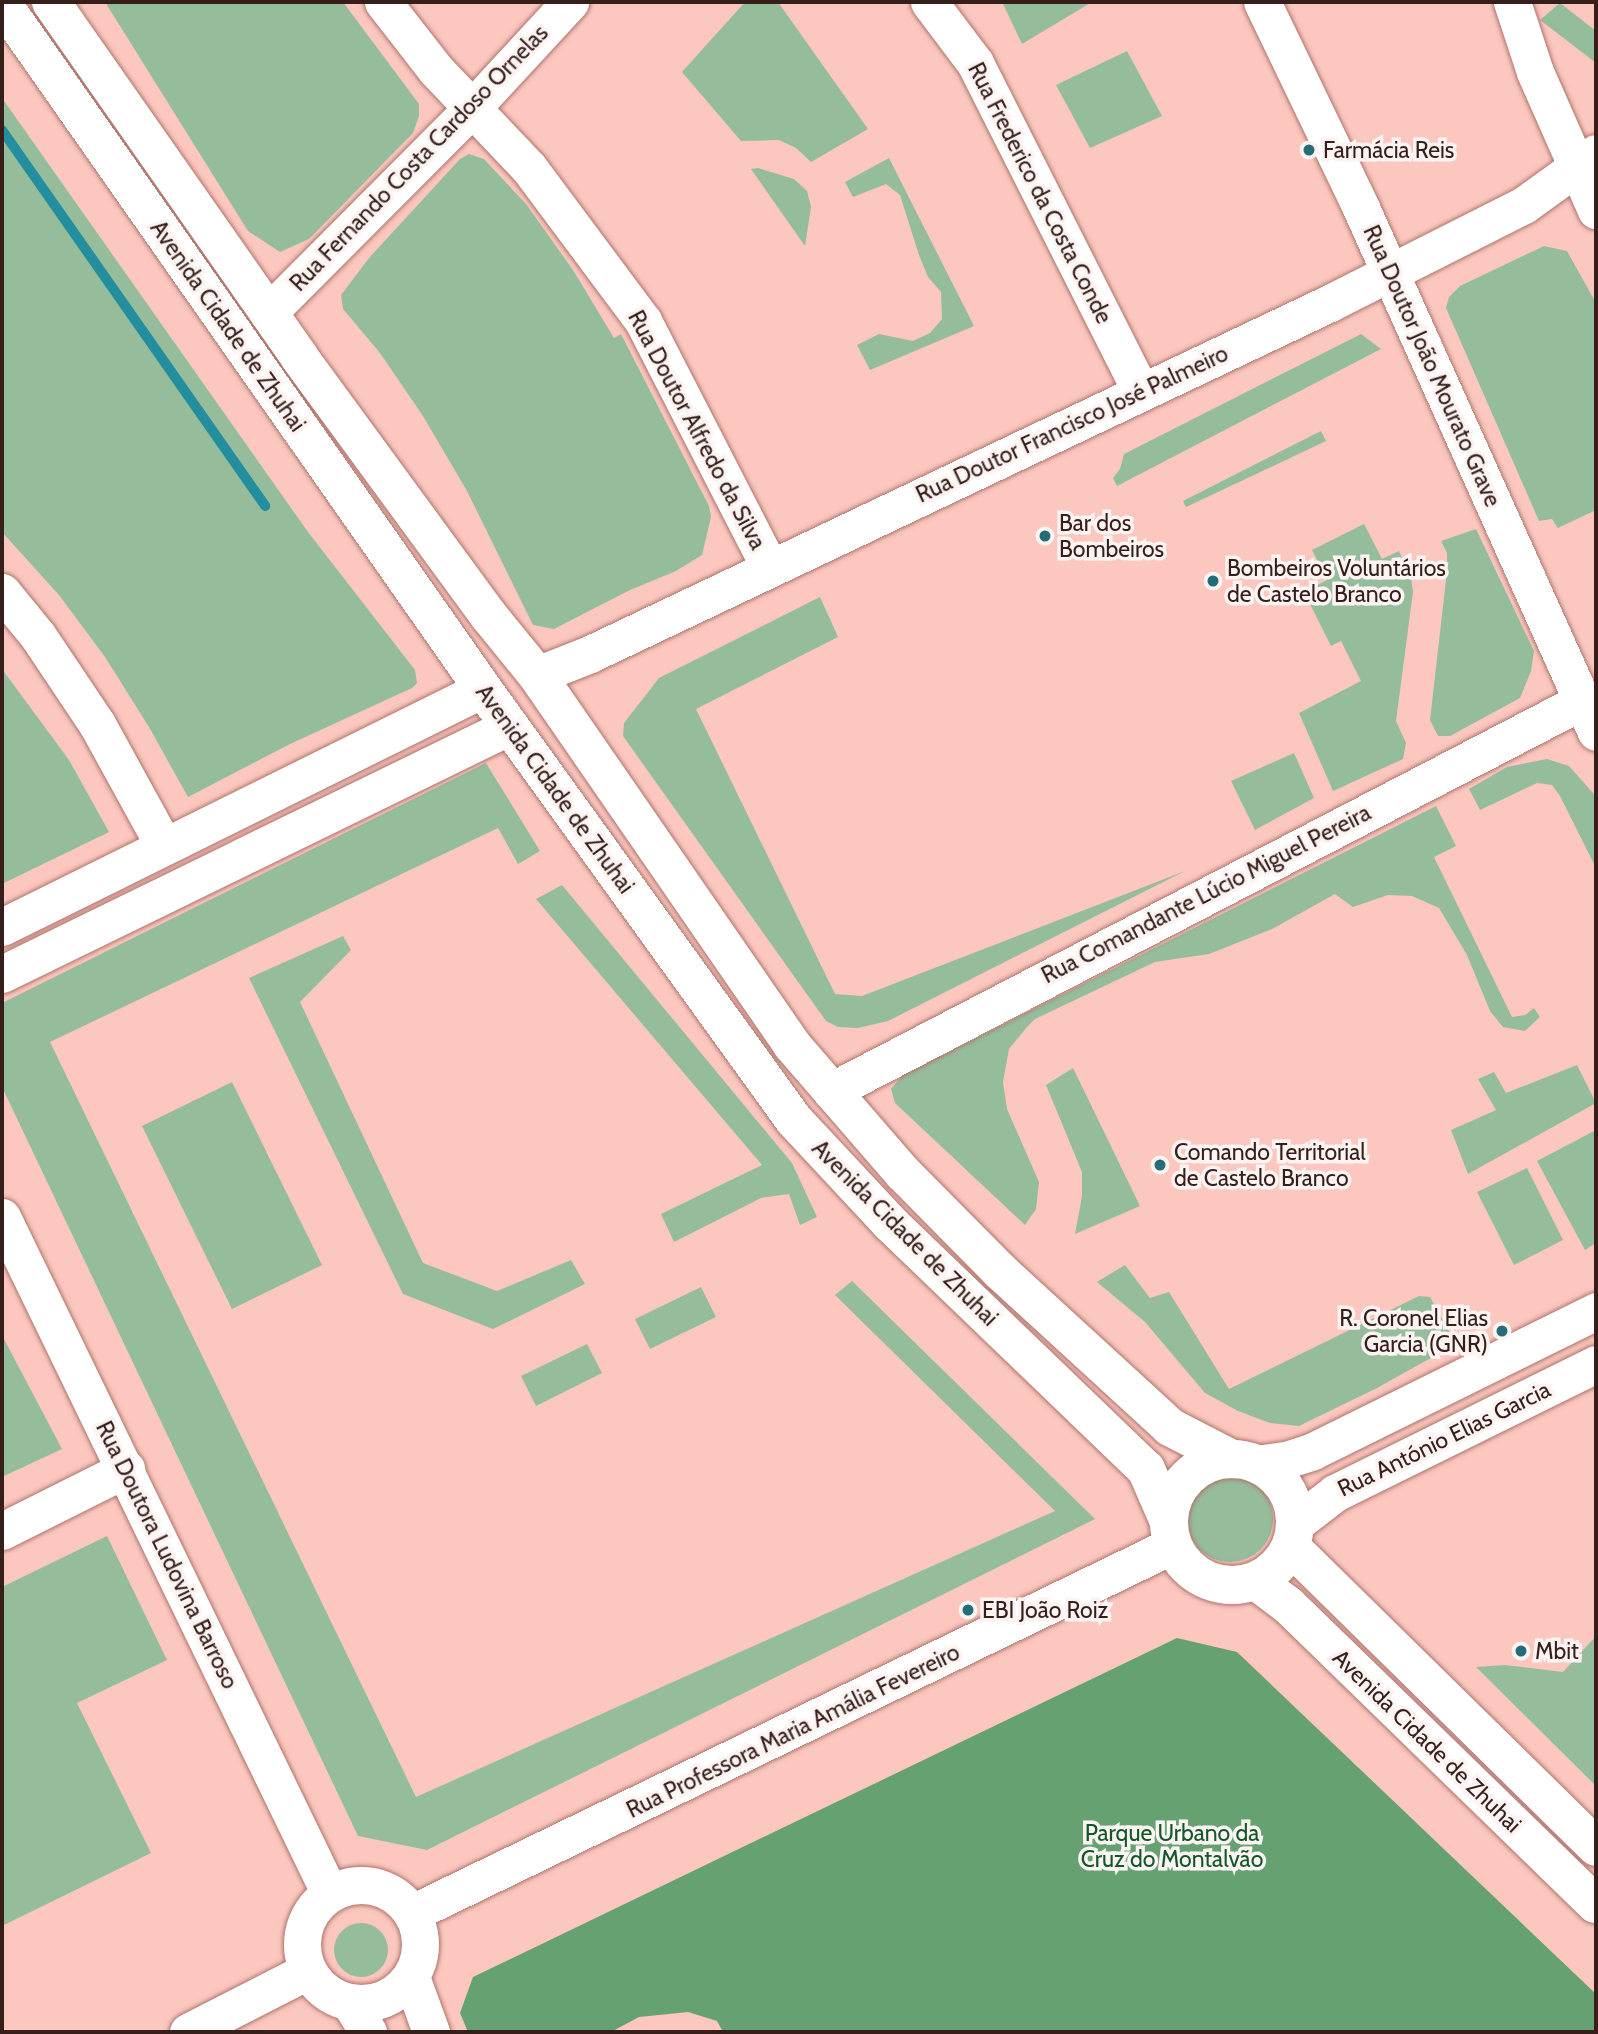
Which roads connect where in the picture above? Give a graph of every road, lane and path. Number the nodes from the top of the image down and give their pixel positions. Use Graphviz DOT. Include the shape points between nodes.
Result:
graph roads {
  1 [pos="51,2"];
  2 [pos="383,2"];
  3 [pos="570,2"];
  4 [pos="929,2"];
  5 [pos="1262,2"];
  6 [pos="1512,2"];
  7 [pos="2,3"];
  8 [pos="474,106"];
  9 [pos="1586,159"];
  10 [pos="1596,210"];
  11 [pos="1389,272"];
  12 [pos="268,313"];
  13 [pos="1141,391"];
  14 [pos="770,568"];
  15 [pos="2,592"];
  16 [pos="537,675"];
  17 [pos="483,689"];
  18 [pos="1589,716"];
  19 [pos="510,726"];
  20 [pos="164,846"];
  21 [pos="2,928"];
  22 [pos="2,974"];
  23 [pos="831,1091"];
  24 [pos="2,1217"];
  25 [pos="1596,1311"];
  26 [pos="1596,1364"];
  27 [pos="1244,1461"];
  28 [pos="126,1469"];
  29 [pos="2,1531"];
  30 [pos="1171,1534"];
  31 [pos="1293,1535"];
  32 [pos="1256,1581"];
  33 [pos="1596,1847"];
  34 [pos="330,1894"];
  35 [pos="1596,1904"];
  36 [pos="412,1913"];
  37 [pos="307,1972"];
  38 [pos="411,1977"];
  39 [pos="359,2017"];
  40 [pos="188,2032"];
  41 [pos="430,2032"];
  1 -- 12 [label="main road, Avenida Cidade de Zhuhai"];
  2 -- 8 [label="street, Rua Doutor Alfredo da Silva" via="436,69"];
  3 -- 8 [label="street, Rua Fernando Costa Cardoso Ornelas"];
  4 -- 13 [label="street, Rua Frederico da Costa Conde" via="975,63"];
  5 -- 11 [label="street, Rua Doutor João Mourato Grave"];
  6 -- 9 [label="street" via="1535,72"];
  7 -- 17 [label="main road, Avenida Cidade de Zhuhai"];
  8 -- 12 [label="street, Rua Fernando Costa Cardoso Ornelas"];
  8 -- 14 [label="street, Rua Doutor Alfredo da Silva" via="529,168 643,321"];
  9 -- 10 [label="street"];
  9 -- 11 [label="street, Rua Doutor Francisco José Palmeiro" via="1524,205"];
  11 -- 13 [label="street, Rua Doutor Francisco José Palmeiro"];
  11 -- 18 [label="street, Rua Doutor João Mourato Grave"];
  12 -- 16 [label="main road, Avenida Cidade de Zhuhai"];
  13 -- 14 [label="street, Rua Doutor Francisco José Palmeiro"];
  14 -- 16 [label="street, Rua Doutor Francisco José Palmeiro"];
  15 -- 20 [label="street" via="38,636 97,724"];
  16 -- 23 [label="main road, Avenida Cidade de Zhuhai" via="792,1045"];
  17 -- 19 [label="main road, Avenida Cidade de Zhuhai"];
  17 -- 20 [label="street"];
  18 -- 23 [label="street, Rua Comandante Lúcio Miguel Pereira"];
  19 -- 22 [label="street"];
  19 -- 30 [label="main road, Avenida Cidade de Zhuhai" via="794,1120 890,1223 1146,1469"];
  20 -- 21 [label="street"];
  23 -- 27 [label="main road, Avenida Cidade de Zhuhai" via="903,1173 1000,1271 1170,1427"];
  24 -- 28 [label="street, Rua Doutora Ludovina Barroso"];
  25 -- 27 [label="street, Rua António Elias Garcia" via="1312,1451 1286,1460"];
  26 -- 31 [label="street, Rua António Elias Garcia" via="1335,1493"];
  27 -- 30 [label="main road" via="1213,1462 1195,1471 1172,1502"];
  27 -- 31 [label="main road" via="1273,1474 1285,1487 1293,1504"];
  28 -- 29 [label="street"];
  28 -- 34 [label="street, Rua Doutora Ludovina Barroso"];
  30 -- 32 [label="main road" via="1184,1563 1199,1576 1237,1585"];
  30 -- 36 [label="street, Rua Professora Maria Amália Fevereiro"];
  31 -- 32 [label="main road" via="1270,1573"];
  31 -- 33 [label="main road, Avenida Cidade de Zhuhai"];
  32 -- 35 [label="main road, Avenida Cidade de Zhuhai" via="1288,1605"];
  34 -- 36 [label="street" via="366,1885 400,1899"];
  34 -- 37 [label="street" via="314,1907 305,1925 302,1945"];
  36 -- 38 [label="street" via="420,1945"];
  37 -- 39 [label="street"];
  37 -- 40 [label="street"];
  38 -- 39 [label="street" via="399,1990 367,2003"];
  38 -- 41 [label="street"];
}
